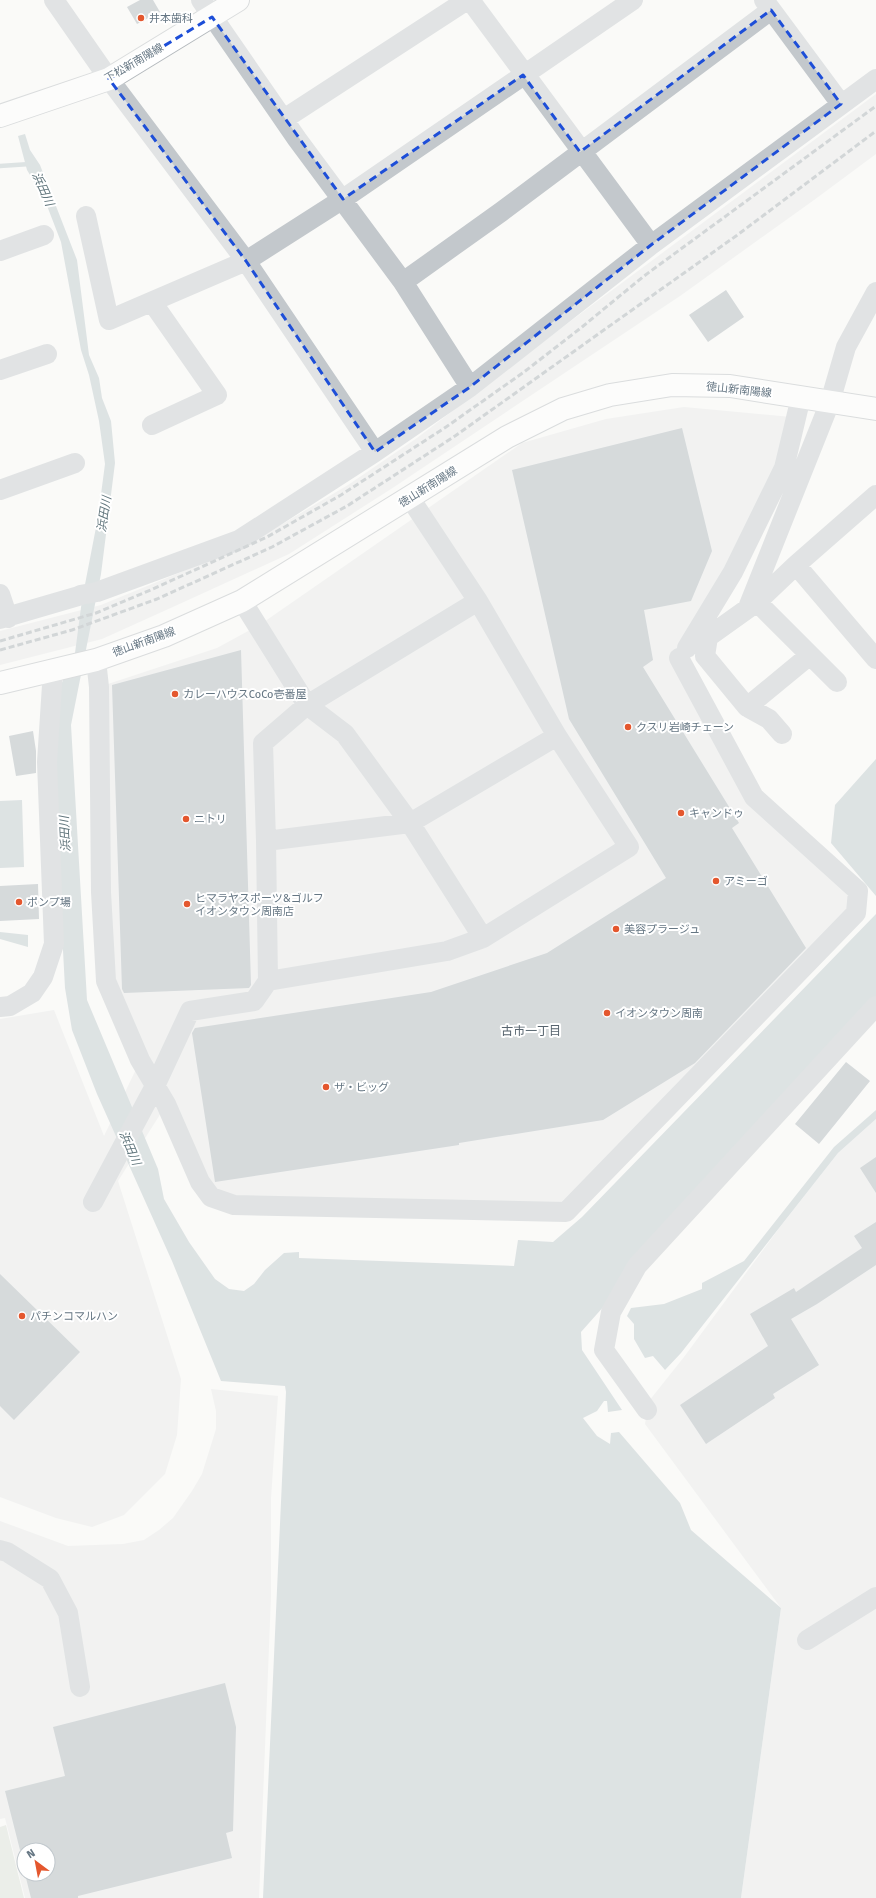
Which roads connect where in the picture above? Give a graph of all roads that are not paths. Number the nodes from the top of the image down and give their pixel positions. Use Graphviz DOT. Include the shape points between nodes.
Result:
graph roads {
  1 [pos="54,0"];
  2 [pos="238,0"];
  3 [pos="468,0"];
  4 [pos="633,0"];
  5 [pos="767,5"];
  6 [pos="207,8"];
  7 [pos="523,75"];
  8 [pos="109,79"];
  9 [pos="876,79"];
  10 [pos="841,104"];
  11 [pos="0,116"];
  12 [pos="284,119"];
  13 [pos="580,152"];
  14 [pos="343,199"];
  15 [pos="86,216"];
  16 [pos="44,235"];
  17 [pos="651,245"];
  18 [pos="0,251"];
  19 [pos="246,261"];
  20 [pos="403,282"];
  21 [pos="876,292"];
  22 [pos="152,302"];
  23 [pos="47,354"];
  24 [pos="0,370"];
  25 [pos="470,386"];
  26 [pos="801,397"];
  27 [pos="830,402"];
  28 [pos="876,409"];
  29 [pos="152,425"];
  30 [pos="375,452"];
  31 [pos="74,463"];
  32 [pos="0,490"];
  33 [pos="876,495"];
  34 [pos="410,498"];
  35 [pos="796,565"];
  36 [pos="0,594"];
  37 [pos="242,601"];
  38 [pos="478,601"];
  39 [pos="752,605"];
  40 [pos="4,619"];
  41 [pos="810,655"];
  42 [pos="876,659"];
  43 [pos="90,661"];
  44 [pos="58,669"];
  45 [pos="837,682"];
  46 [pos="0,683"];
  47 [pos="306,705"];
  48 [pos="747,707"];
  49 [pos="782,734"];
  50 [pos="557,736"];
  51 [pos="410,822"];
  52 [pos="266,841"];
  53 [pos="483,938"];
  54 [pos="268,981"];
  55 [pos="876,1006"];
  56 [pos="0,1007"];
  57 [pos="155,1086"];
  58 [pos="93,1202"];
  59 [pos="647,1410"];
  60 [pos="0,1550"];
  61 [pos="876,1597"];
  62 [pos="807,1640"];
  63 [pos="80,1687"];
  1 -- 8 [label="street"];
  2 -- 6 [label="main road, 下松新南陽線"];
  3 -- 7 [label="street"];
  3 -- 12 [label="street"];
  4 -- 7 [label="street"];
  5 -- 10 [label="street"];
  5 -- 13 [label="street"];
  6 -- 8 [label="main road, 下松新南陽線"];
  6 -- 12 [label="street"];
  7 -- 13 [label="street"];
  7 -- 14 [label="street"];
  8 -- 11 [label="main road, 下松新南陽線"];
  8 -- 19 [label="street"];
  9 -- 10 [label="street"];
  10 -- 17 [label="street"];
  12 -- 14 [label="street"];
  13 -- 17 [label="street"];
  13 -- 20 [label="street"];
  14 -- 19 [label="street"];
  14 -- 20 [label="street"];
  15 -- 22 [label="street" via="109,320"];
  16 -- 18 [label="street"];
  17 -- 25 [label="street"];
  19 -- 22 [label="street"];
  19 -- 30 [label="street"];
  20 -- 25 [label="street"];
  21 -- 27 [label="street" via="846,347"];
  22 -- 29 [label="street" via="216,395"];
  23 -- 24 [label="street"];
  25 -- 30 [label="street"];
  26 -- 27 [label="main road, 徳山新南陽線"];
  26 -- 34 [label="main road, 徳山新南陽線" via="730,386 672,385 610,395 562,409 507,437"];
  26 -- 57 [label="street" via="784,468 733,572 683,653 754,797 858,891 856,913 566,1212 234,1205 211,1197 200,1182 166,1104"];
  27 -- 28 [label="main road, 徳山新南陽線"];
  27 -- 39 [label="street"];
  30 -- 40 [label="street" via="239,540 86,594"];
  31 -- 32 [label="street"];
  33 -- 35 [label="street"];
  34 -- 37 [label="main road, 徳山新南陽線"];
  34 -- 38 [label="street"];
  35 -- 39 [label="street"];
  35 -- 42 [label="street"];
  36 -- 40 [label="street"];
  37 -- 43 [label="main road, 徳山新南陽線" via="164,636"];
  37 -- 47 [label="street"];
  38 -- 47 [label="street"];
  38 -- 50 [label="street"];
  39 -- 41 [label="street"];
  39 -- 48 [label="street" via="708,637 705,656"];
  41 -- 45 [label="street"];
  41 -- 48 [label="street"];
  43 -- 44 [label="main road, 徳山新南陽線"];
  43 -- 57 [label="street" via="99,687 101,892 106,981 140,1060"];
  44 -- 46 [label="main road, 徳山新南陽線"];
  44 -- 56 [label="street" via="47,762 54,944 43,977 32,993 10,1006"];
  47 -- 51 [label="street" via="345,734"];
  47 -- 52 [label="street" via="263,743"];
  48 -- 49 [label="street" via="769,719"];
  50 -- 51 [label="street"];
  50 -- 53 [label="street" via="630,847"];
  51 -- 52 [label="street"];
  51 -- 53 [label="street"];
  52 -- 54 [label="street"];
  53 -- 54 [label="street" via="447,951"];
  54 -- 57 [label="street" via="254,1001 190,1011"];
  55 -- 59 [label="street" via="637,1266 611,1312 604,1350"];
  57 -- 58 [label="street"];
  60 -- 63 [label="street" via="50,1579 68,1613"];
  61 -- 62 [label="street"];
}
